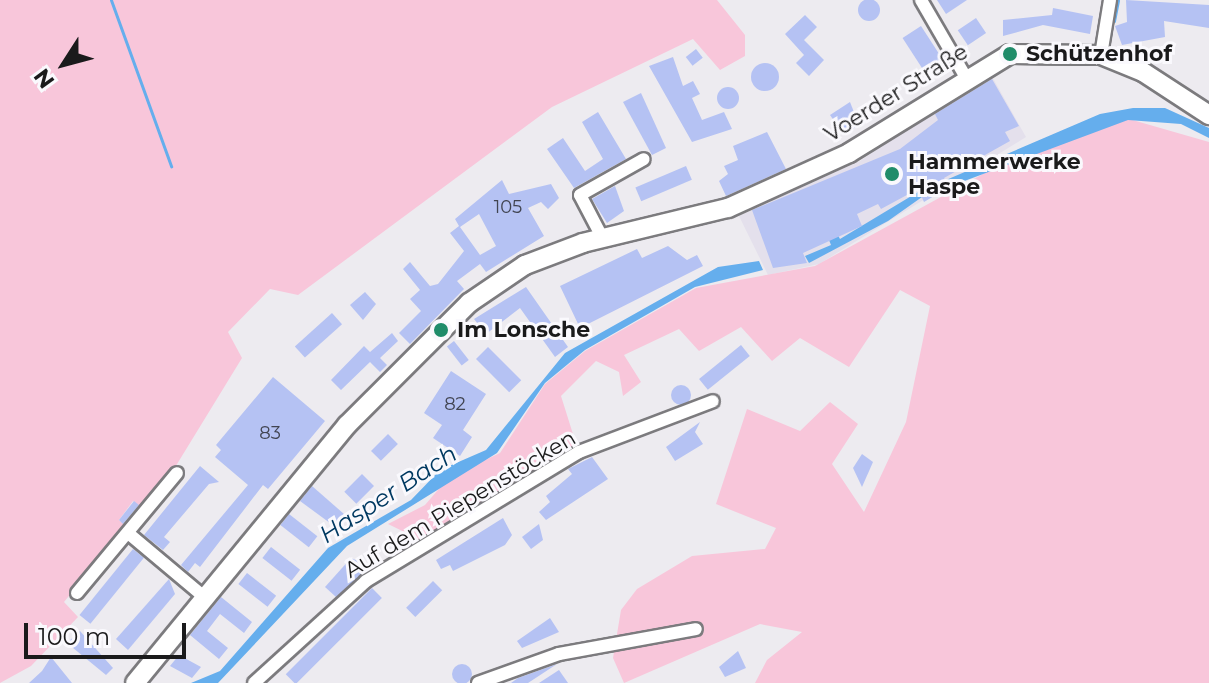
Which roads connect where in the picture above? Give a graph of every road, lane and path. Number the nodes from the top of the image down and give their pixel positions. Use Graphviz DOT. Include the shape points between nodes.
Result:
graph roads {
  1 [pos="921,0"];
  2 [pos="1110,0"];
  3 [pos="1101,55"];
  4 [pos="965,76"];
  5 [pos="1209,115"];
  6 [pos="644,159"];
  7 [pos="602,237"];
  8 [pos="713,401"];
  9 [pos="177,473"];
  10 [pos="128,533"];
  11 [pos="77,593"];
  12 [pos="203,596"];
  13 [pos="696,629"];
  14 [pos="507,677"];
  15 [pos="135,683"];
  16 [pos="254,683"];
  17 [pos="478,683"];
  1 -- 4 [label="street"];
  2 -- 3 [label="street"];
  3 -- 4 [label="main road, Voerder Straße" via="1010,54"];
  3 -- 5 [label="main road, Voerder Straße" via="1143,72"];
  4 -- 7 [label="main road, Voerder Straße" via="883,134 765,191 716,212"];
  6 -- 7 [label="street" via="580,195"];
  7 -- 12 [label="main road, Voerder Straße" via="525,265 469,303 311,465"];
  8 -- 16 [label="street, Auf dem Piepenstöcken" via="700,412 579,452 366,581"];
  9 -- 10 [label="street"];
  10 -- 11 [label="street"];
  10 -- 12 [label="street"];
  12 -- 15 [label="main road, Voerder Straße"];
  13 -- 14 [label="street"];
  14 -- 17 [label="street"];
}
